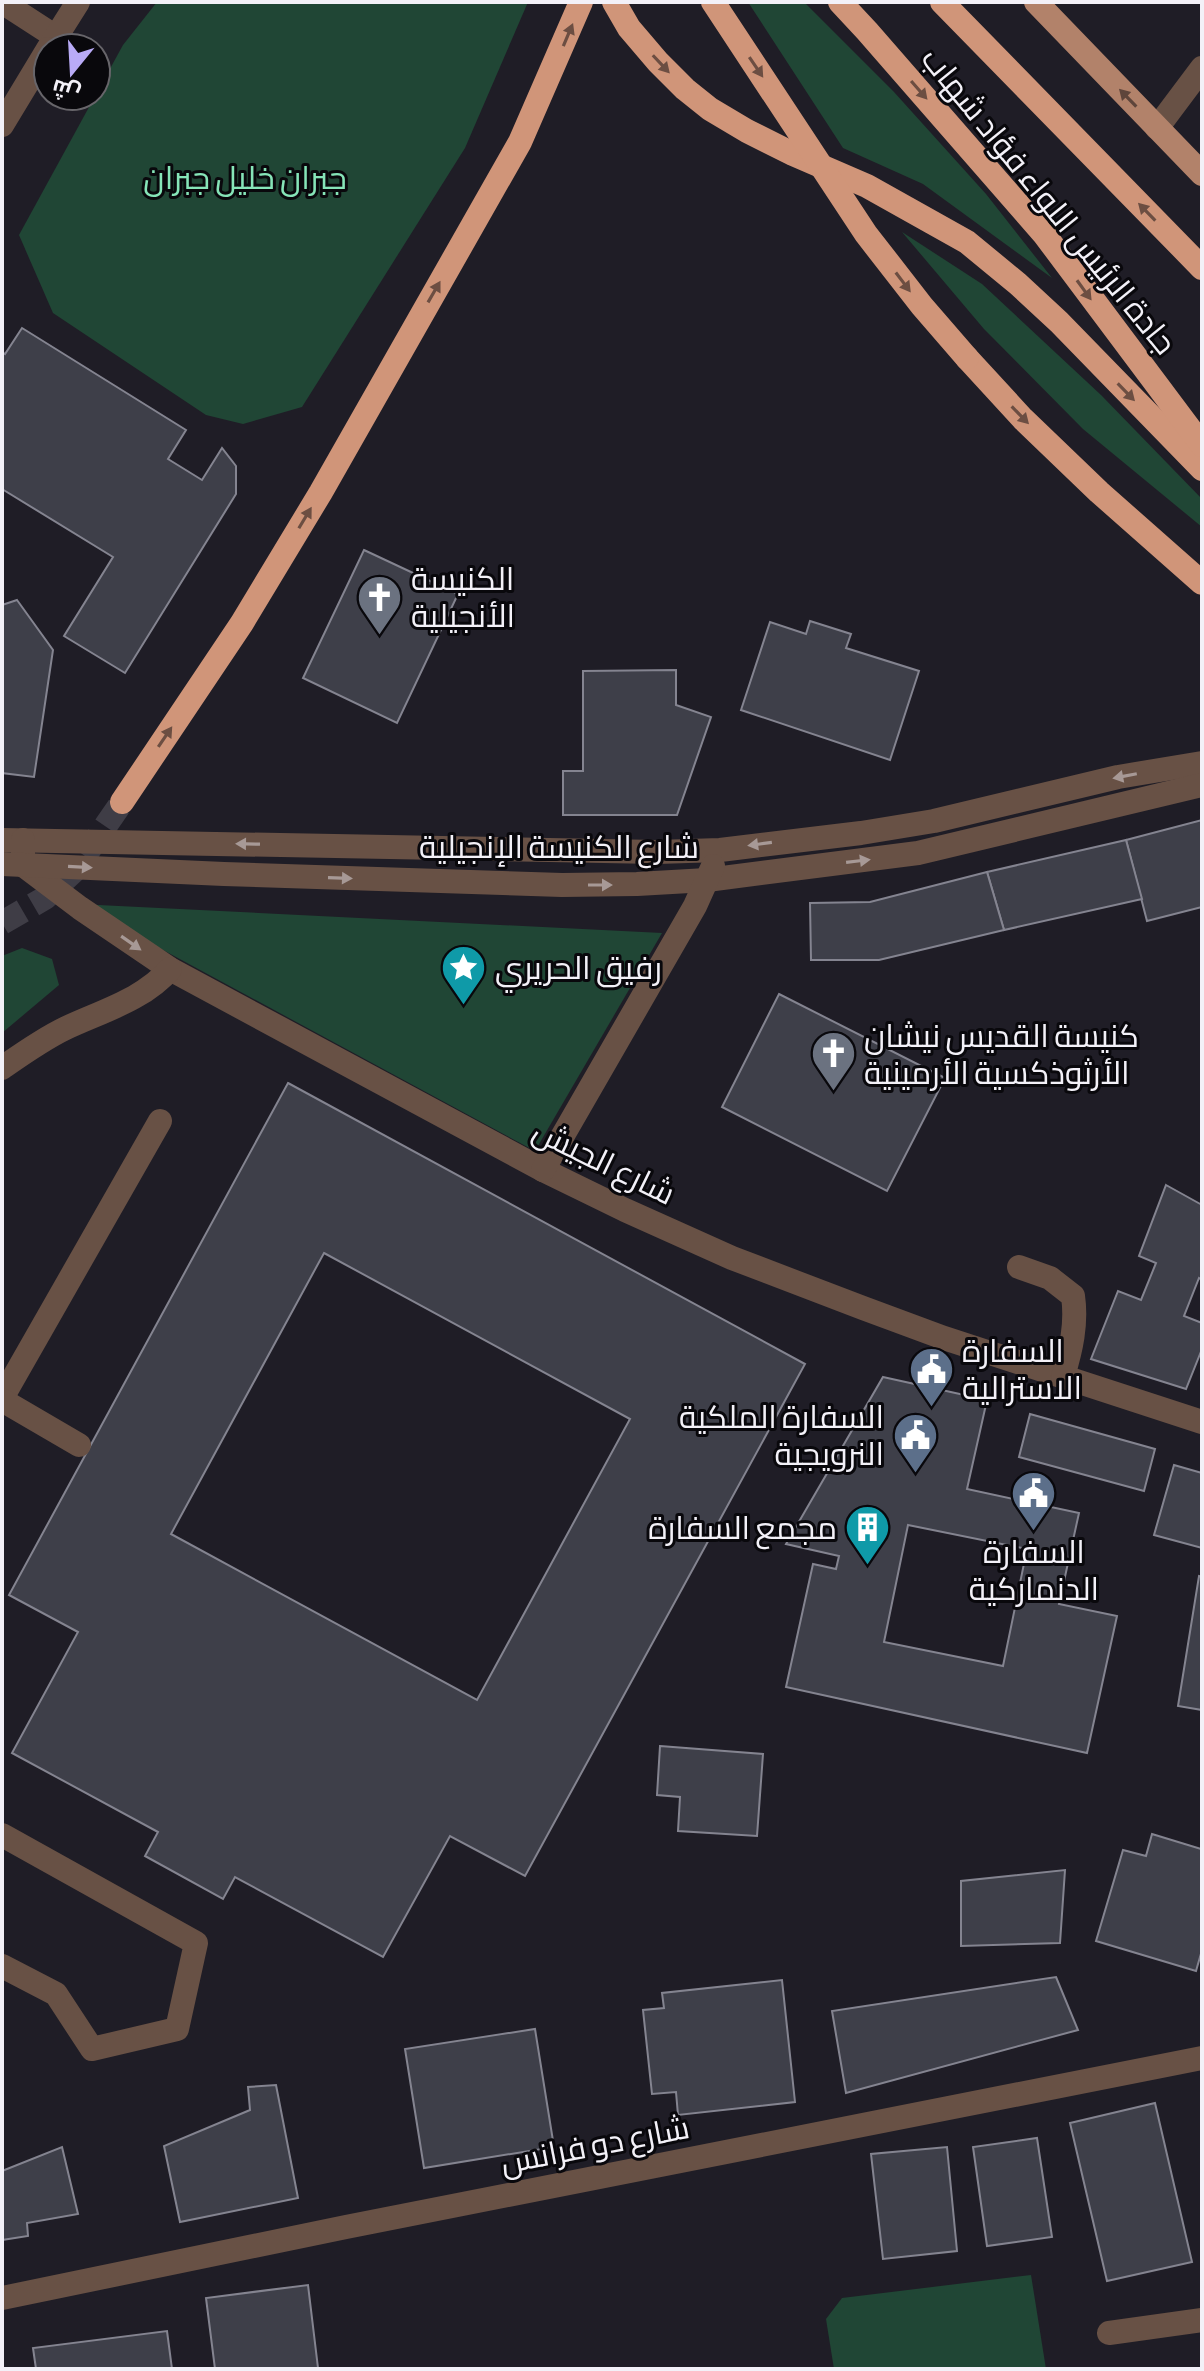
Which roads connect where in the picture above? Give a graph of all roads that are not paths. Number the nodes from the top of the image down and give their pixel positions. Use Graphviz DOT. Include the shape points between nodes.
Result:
graph roads {
  1 [pos="2,2"];
  2 [pos="78,2"];
  3 [pos="581,2"];
  4 [pos="614,2"];
  5 [pos="713,2"];
  6 [pos="840,2"];
  7 [pos="942,2"];
  8 [pos="1036,2"];
  9 [pos="36,32"];
  10 [pos="59,32"];
  11 [pos="1202,68"];
  12 [pos="32,76"];
  13 [pos="2,125"];
  14 [pos="1157,128"];
  15 [pos="1202,174"];
  16 [pos="1202,268"];
  17 [pos="1202,445"];
  18 [pos="1202,469"];
  19 [pos="1202,583"];
  20 [pos="1202,763"];
  21 [pos="1202,785"];
  22 [pos="122,802"];
  23 [pos="12,840"];
  24 [pos="720,850"];
  25 [pos="12,864"];
  26 [pos="707,880"];
  27 [pos="170,969"];
  28 [pos="2,1068"];
  29 [pos="160,1121"];
  30 [pos="543,1170"];
  31 [pos="1019,1267"];
  32 [pos="1063,1376"];
  33 [pos="2,1399"];
  34 [pos="1202,1422"];
  35 [pos="79,1445"];
  36 [pos="2,1835"];
  37 [pos="7,1974"];
  38 [pos="1202,2058"];
  39 [pos="2,2298"];
  40 [pos="1202,2320"];
  41 [pos="1109,2333"];
  1 -- 9 [label="street"];
  2 -- 10 [label="street"];
  22 -- 3 [label="highway, one-way" via="242,623 321,492 520,142"];
  4 -- 18 [label="highway, one-way, bridge" via="658,62 710,109 967,242 1059,322"];
  5 -- 19 [label="highway, one-way, bridge" via="866,234 922,306 1023,419"];
  6 -- 17 [label="highway, جادة الرئيس اللواء فؤاد شهاب, one-way" via="1044,234"];
  16 -- 7 [label="highway, جادة الرئيس اللواء فؤاد شهاب, one-way"];
  14 -- 8 [label="main road, one-way"];
  11 -- 14 [label="street"];
  12 -- 13 [label="street"];
  14 -- 15 [label="main road"];
  20 -- 24 [label="street, شارع الكنيسة الإنجيلية, one-way" via="1118,777 934,821"];
  26 -- 21 [label="street, شارع الكنيسة الإنجيلية, one-way" via="918,853"];
  24 -- 23 [label="street, شارع الكنيسة الإنجيلية, one-way"];
  23 -- 25 [label="street"];
  24 -- 26 [label="street"];
  25 -- 26 [label="street, شارع الكنيسة الإنجيلية, one-way" via="562,885"];
  25 -- 27 [label="street, شارع الجيش, one-way"];
  26 -- 30 [label="street"];
  27 -- 28 [label="street" via="144,991 63,1030"];
  27 -- 30 [label="street, شارع الجيش"];
  29 -- 33 [label="street"];
  30 -- 32 [label="street, شارع الجيش" via="732,1258 944,1338"];
  31 -- 32 [label="street" via="1050,1278 1073,1296 1074,1326"];
  32 -- 34 [label="street, شارع الجيش"];
  33 -- 35 [label="street"];
  36 -- 37 [label="street" via="196,1943 177,2029 92,2049 56,1994"];
  38 -- 39 [label="street, شارع دو فرانس"];
  40 -- 41 [label="street"];
}
